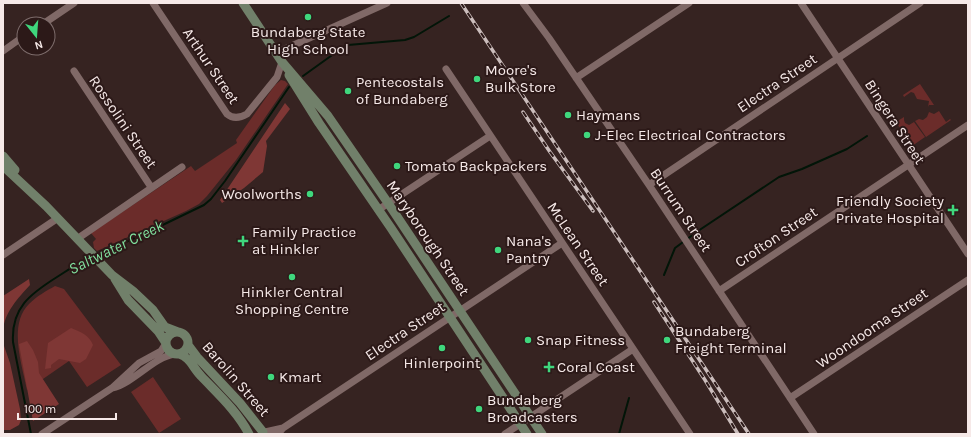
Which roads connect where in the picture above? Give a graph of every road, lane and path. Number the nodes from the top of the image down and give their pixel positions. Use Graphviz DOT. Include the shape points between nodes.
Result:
graph roads {
  1 [pos="74,3"];
  2 [pos="153,3"];
  3 [pos="243,3"];
  4 [pos="387,3"];
  5 [pos="523,3"];
  6 [pos="689,3"];
  7 [pos="801,3"];
  8 [pos="920,3"];
  9 [pos="55,16"];
  10 [pos="16,41"];
  11 [pos="3,50"];
  12 [pos="276,53"];
  13 [pos="838,58"];
  14 [pos="283,63"];
  15 [pos="446,69"];
  16 [pos="74,71"];
  17 [pos="576,78"];
  18 [pos="968,125"];
  19 [pos="490,136"];
  20 [pos="3,156"];
  21 [pos="908,165"];
  22 [pos="3,166"];
  23 [pos="182,167"];
  24 [pos="649,185"];
  25 [pos="151,187"];
  26 [pos="388,203"];
  27 [pos="46,206"];
  28 [pos="378,210"];
  29 [pos="58,218"];
  30 [pos="77,239"];
  31 [pos="562,243"];
  32 [pos="968,254"];
  33 [pos="3,255"];
  34 [pos="112,275"];
  35 [pos="968,280"];
  36 [pos="719,291"];
  37 [pos="460,310"];
  38 [pos="450,317"];
  39 [pos="178,332"];
  40 [pos="166,343"];
  41 [pos="188,345"];
  42 [pos="633,349"];
  43 [pos="177,354"];
  44 [pos="112,388"];
  45 [pos="790,398"];
  46 [pos="531,417"];
  47 [pos="521,424"];
  48 [pos="283,428"];
  49 [pos="262,433"];
  50 [pos="42,434"];
  51 [pos="249,434"];
  52 [pos="278,434"];
  53 [pos="505,434"];
  54 [pos="527,434"];
  55 [pos="542,434"];
  56 [pos="690,434"];
  57 [pos="814,434"];
  1 -- 9 [label="street"];
  2 -- 14 [label="street, Arthur Street" via="232,118 240,118 247,114 277,77"];
  3 -- 12 [label="street, Maryborough Street"];
  4 -- 12 [label="street"];
  5 -- 17 [label="street, Burrum Street"];
  6 -- 17 [label="street"];
  7 -- 13 [label="street, Bingera Street"];
  8 -- 13 [label="street, Electra Street"];
  10 -- 11 [label="street"];
  12 -- 14 [label="street, Maryborough Street"];
  13 -- 21 [label="street, Bingera Street"];
  13 -- 24 [label="street, Electra Street"];
  14 -- 26 [label="street, Maryborough Street" via="328,116"];
  14 -- 28 [label="street, Maryborough Street" via="291,80"];
  15 -- 19 [label="street, McLean Street"];
  16 -- 25 [label="street, Rossolini Street"];
  17 -- 24 [label="street, Burrum Street"];
  18 -- 21 [label="street, Crofton Street"];
  19 -- 26 [label="street"];
  19 -- 31 [label="street, McLean Street"];
  20 -- 27 [label="street"];
  21 -- 32 [label="street, Bingera Street"];
  21 -- 36 [label="street, Crofton Street"];
  22 -- 27 [label="street"];
  23 -- 25 [label="street"];
  24 -- 36 [label="street, Burrum Street"];
  25 -- 30 [label="street"];
  26 -- 28 [label="street"];
  26 -- 37 [label="street, Maryborough Street"];
  27 -- 29 [label="street"];
  28 -- 38 [label="street, Maryborough Street"];
  29 -- 30 [label="street"];
  29 -- 33 [label="street"];
  30 -- 34 [label="street"];
  31 -- 37 [label="street, Electra Street"];
  31 -- 42 [label="street, McLean Street"];
  34 -- 39 [label="street" via="133,290 153,310 165,327"];
  34 -- 40 [label="street" via="128,300"];
  35 -- 45 [label="street, Woondooma Street"];
  36 -- 45 [label="street, Burrum Street"];
  37 -- 38 [label="street, Electra Street"];
  37 -- 46 [label="street, Maryborough Street"];
  38 -- 47 [label="street, Maryborough Street"];
  38 -- 48 [label="street, Electra Street"];
  39 -- 40 [label="street" via="168,336"];
  39 -- 41 [label="street" via="185,336"];
  40 -- 43 [label="street" via="170,352"];
  40 -- 44 [label="street" via="161,351 139,363"];
  41 -- 43 [label="street" via="185,351"];
  41 -- 49 [label="street, Barolin Street" via="240,403"];
  42 -- 46 [label="street"];
  42 -- 56 [label="street, McLean Street"];
  43 -- 44 [label="street" via="168,356 120,386"];
  43 -- 51 [label="street, Barolin Street" via="190,361 200,376 235,413"];
  44 -- 50 [label="street"];
  45 -- 57 [label="street, Burrum Street"];
  46 -- 47 [label="street"];
  46 -- 55 [label="street, Maryborough Street"];
  47 -- 53 [label="street"];
  47 -- 54 [label="street, Maryborough Street"];
  48 -- 49 [label="street, Electra Street"];
  48 -- 52 [label="street, Electra Street"];
}
